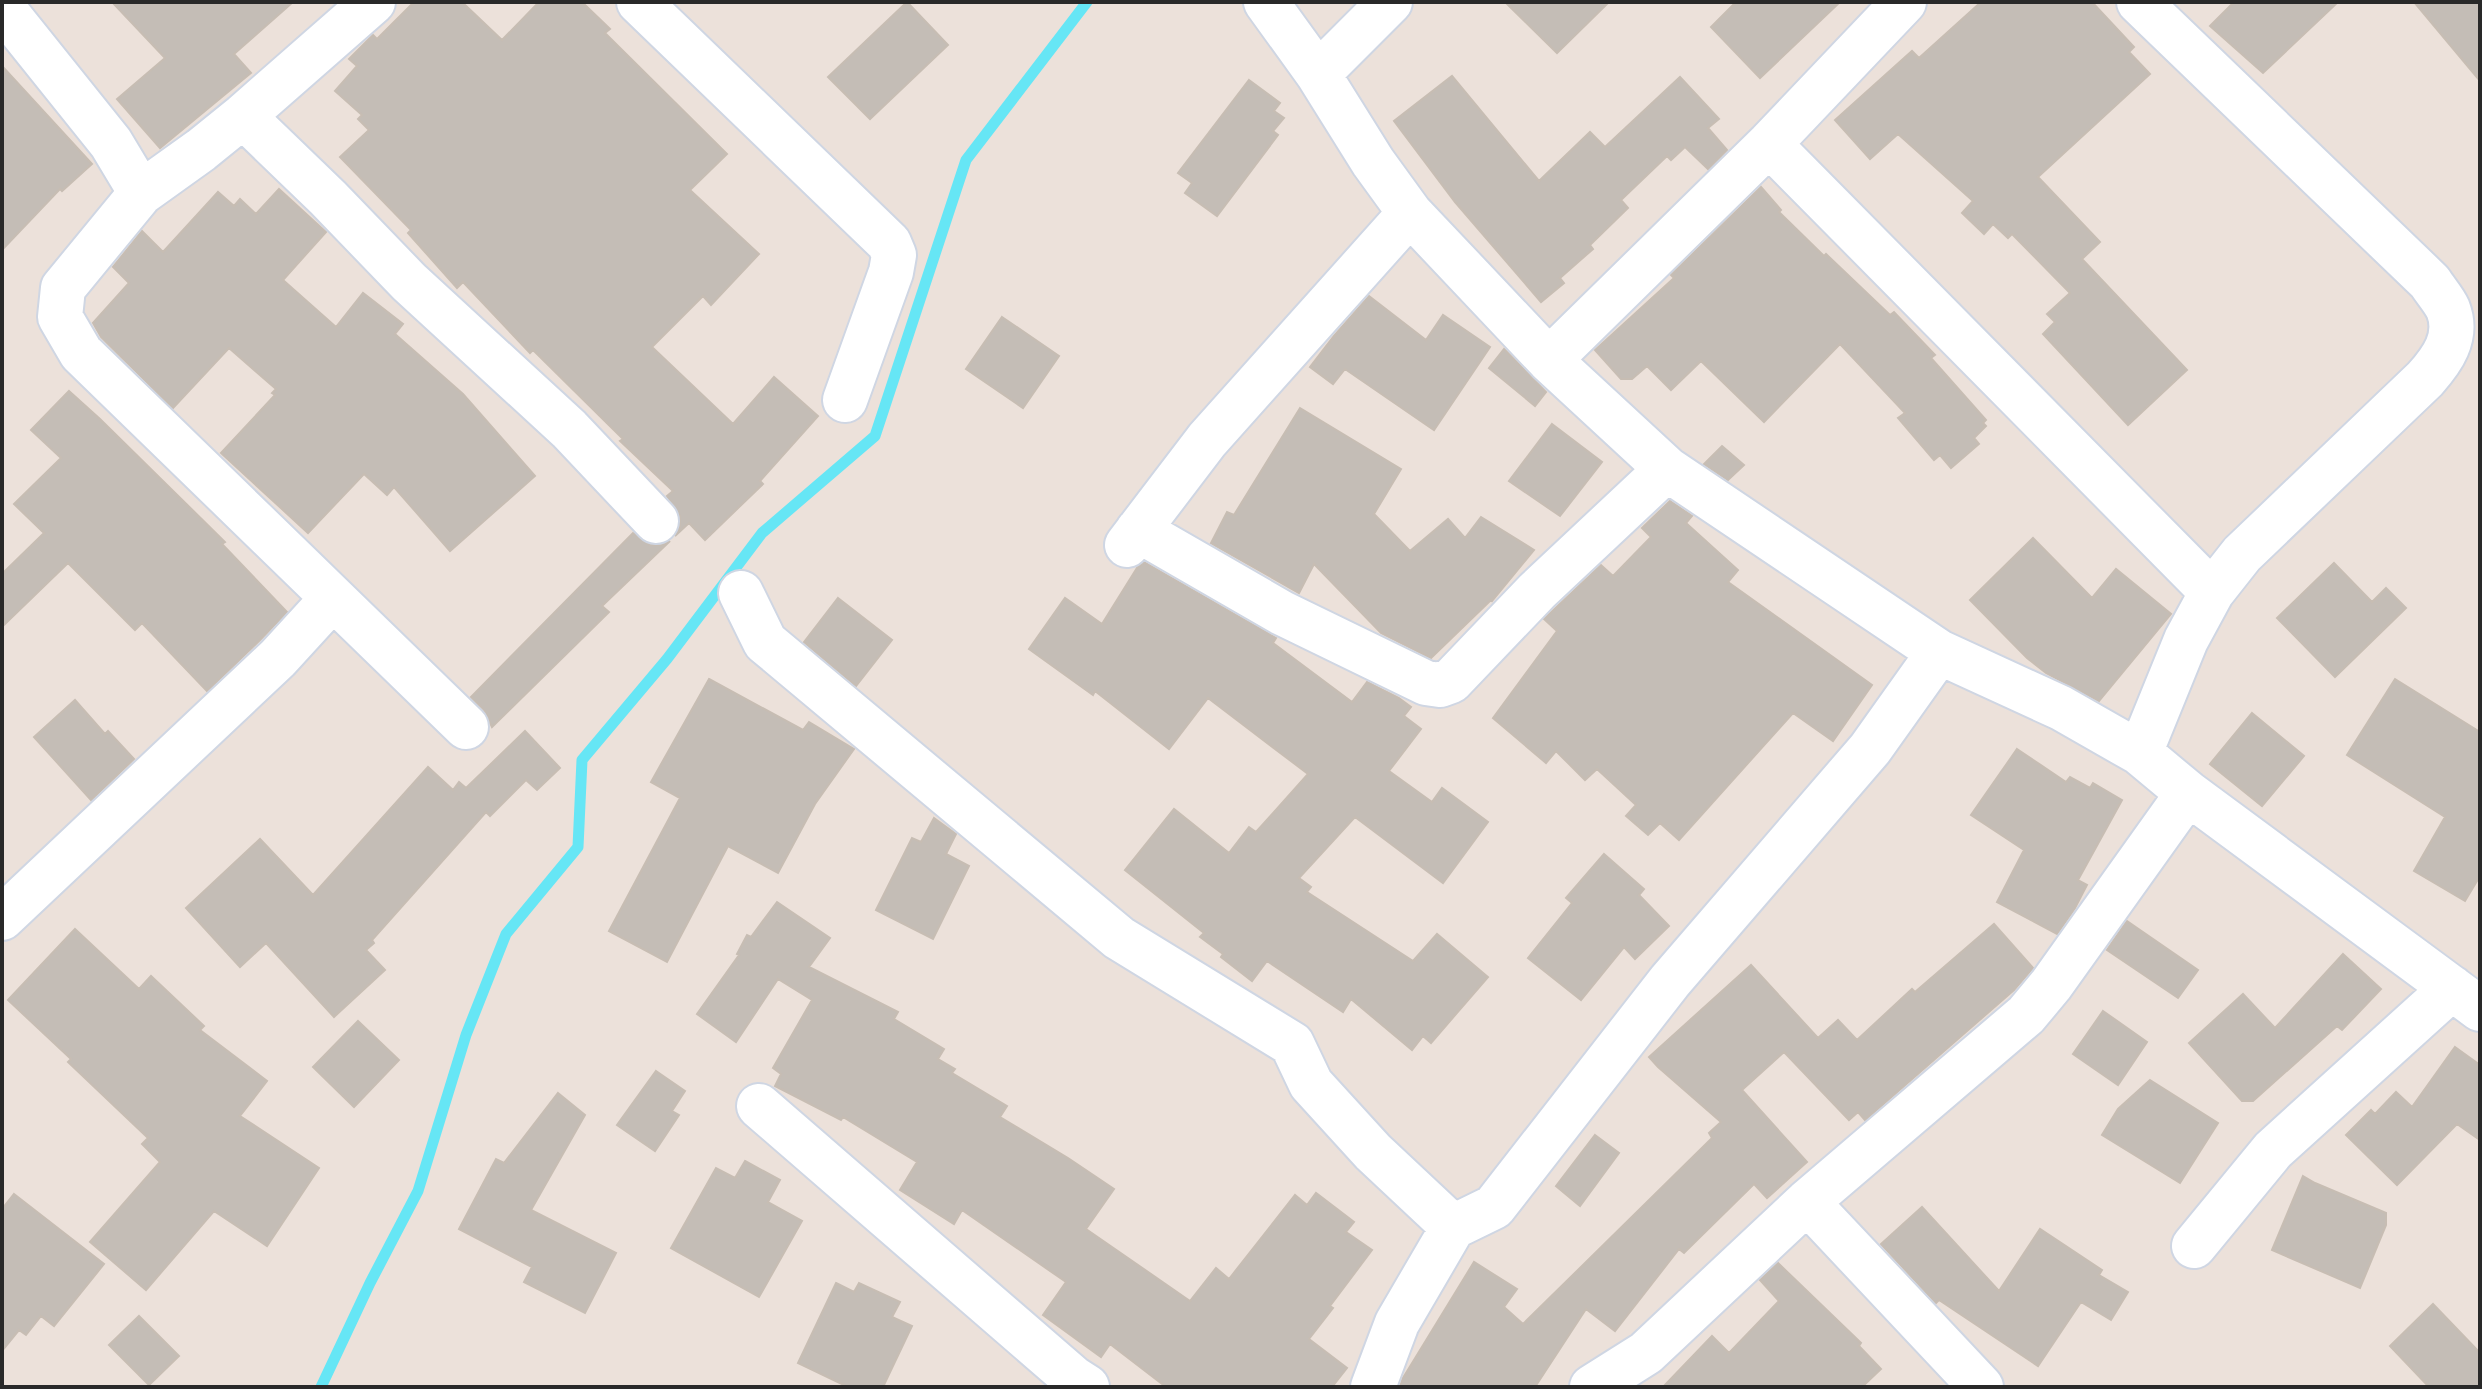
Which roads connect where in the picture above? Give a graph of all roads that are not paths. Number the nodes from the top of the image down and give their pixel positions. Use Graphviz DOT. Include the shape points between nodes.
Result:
graph roads {
  1 [pos="373,2"];
  2 [pos="639,2"];
  3 [pos="1266,2"];
  4 [pos="1390,2"];
  5 [pos="1904,2"];
  6 [pos="2139,2"];
  7 [pos="2,7"];
  8 [pos="1318,74"];
  9 [pos="243,116"];
  10 [pos="1769,144"];
  11 [pos="141,193"];
  12 [pos="1410,213"];
  13 [pos="1549,360"];
  14 [pos="845,400"];
  15 [pos="1667,469"];
  16 [pos="656,521"];
  17 [pos="2212,592"];
  18 [pos="741,593"];
  19 [pos="332,599"];
  20 [pos="1939,652"];
  21 [pos="466,727"];
  22 [pos="2140,753"];
  23 [pos="2188,793"];
  24 [pos="2,918"];
  25 [pos="2466,999"];
  26 [pos="759,1106"];
  27 [pos="1807,1202"];
  28 [pos="1453,1227"];
  29 [pos="2194,1246"];
  30 [pos="1087,1387"];
  31 [pos="1373,1387"];
  32 [pos="1592,1387"];
  33 [pos="1981,1387"];
  1 -- 9 [label="street"];
  2 -- 14 [label="street" via="889,243 894,255 891,272"];
  3 -- 8 [label="street"];
  4 -- 8 [label="street"];
  5 -- 10 [label="street"];
  6 -- 17 [label="street" via="2430,282 2448,310 2450,339 2443,359 2242,554"];
  7 -- 11 [label="street" via="111,143"];
  8 -- 12 [label="street"];
  9 -- 11 [label="street"];
  9 -- 16 [label="street" via="409,282 569,429"];
  10 -- 13 [label="street"];
  10 -- 17 [label="street"];
  11 -- 19 [label="street" via="63,288 60,317 81,353"];
  12 -- 13 [label="street"];
  12 -- 15 [label="street" via="1207,440 1132,537 1426,683 1440,685 1451,681"];
  13 -- 15 [label="street"];
  15 -- 20 [label="street"];
  17 -- 22 [label="street" via="2186,640"];
  18 -- 28 [label="street" via="765,642 1119,938 1292,1044 1311,1084"];
  19 -- 21 [label="street"];
  19 -- 24 [label="street" via="278,658"];
  20 -- 22 [label="street" via="2061,708"];
  20 -- 28 [label="street" via="1870,749 1670,981 1494,1207"];
  22 -- 23 [label="street"];
  23 -- 25 [label="street"];
  23 -- 27 [label="street" via="2026,1015"];
  25 -- 29 [label="street" via="2273,1150"];
  26 -- 30 [label="street"];
  27 -- 32 [label="street" via="1646,1353"];
  27 -- 33 [label="street"];
  28 -- 31 [label="street" via="1397,1323"];
}
